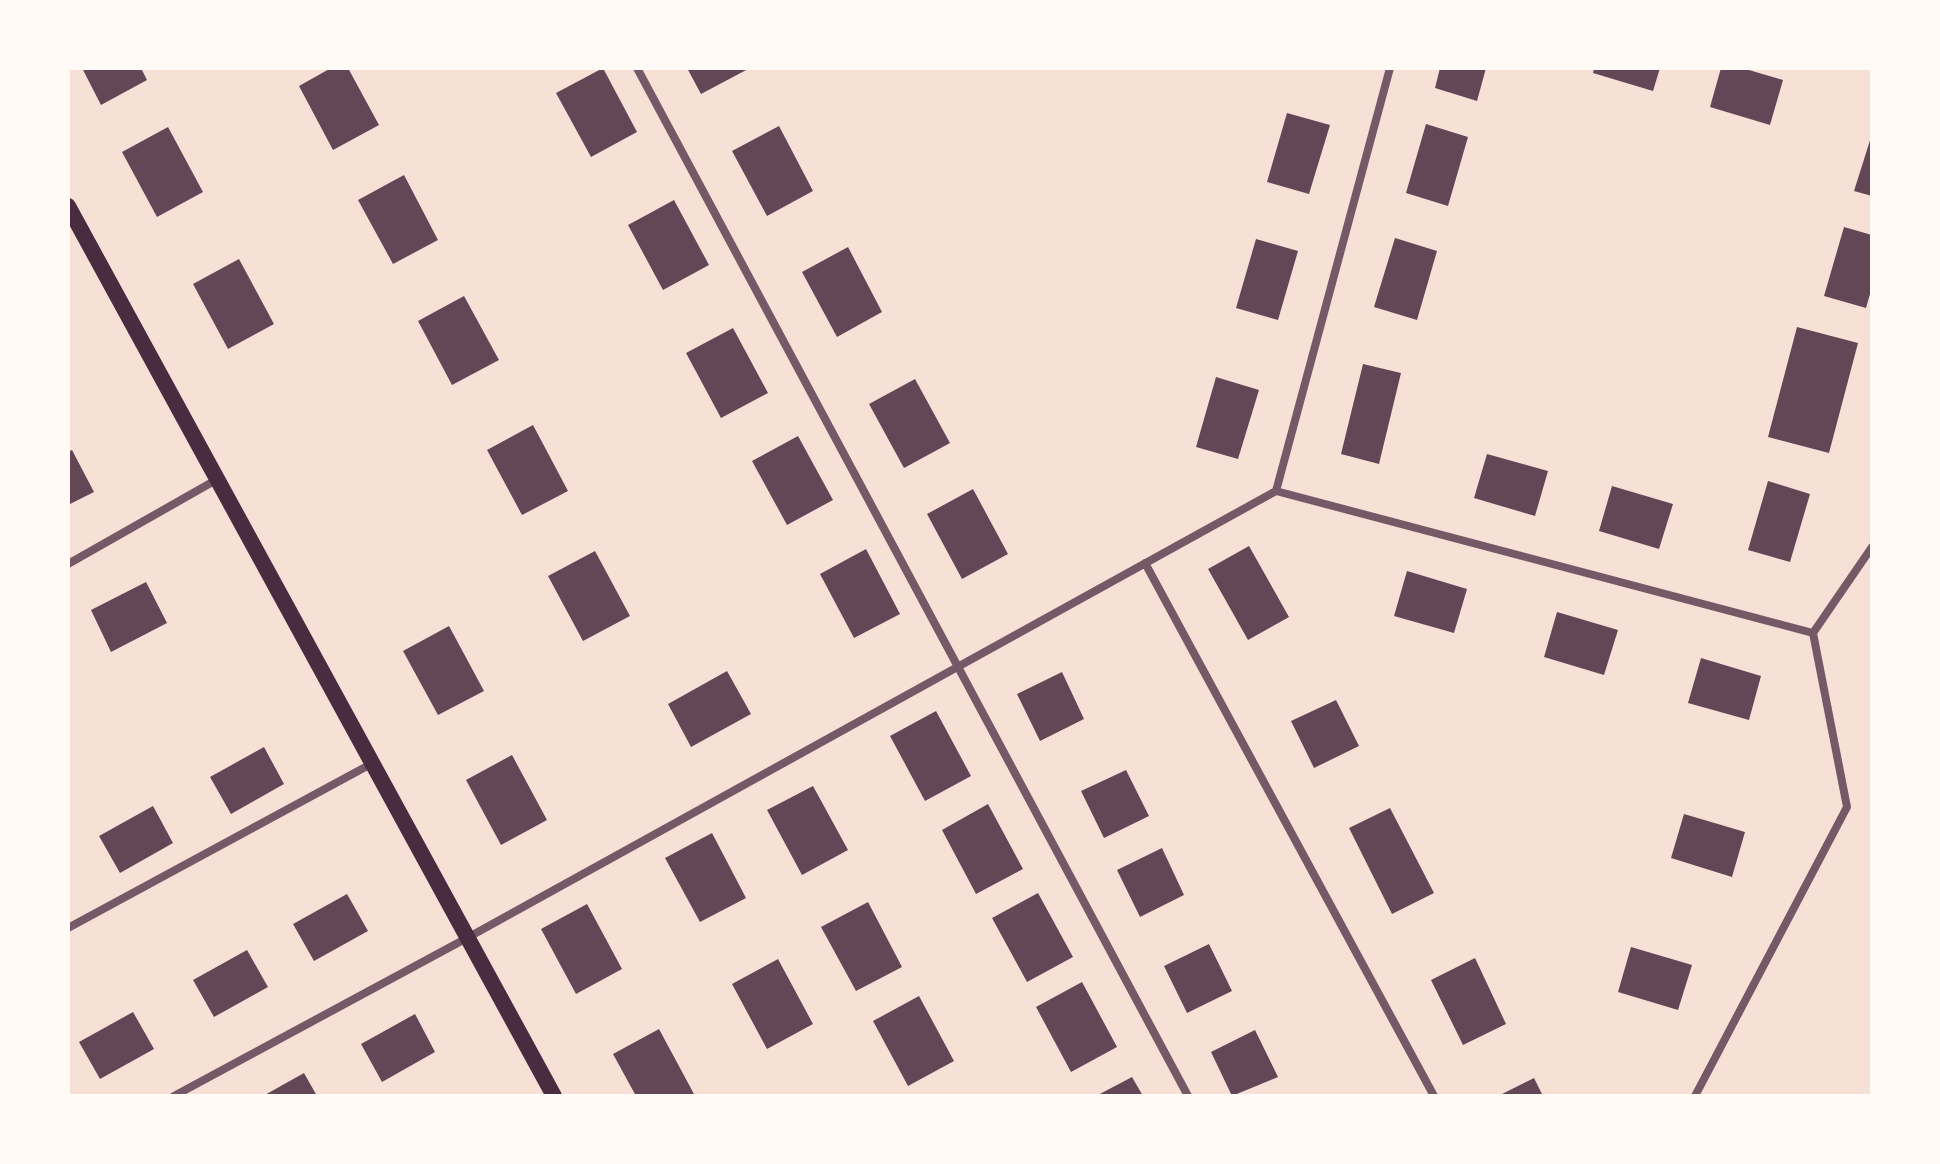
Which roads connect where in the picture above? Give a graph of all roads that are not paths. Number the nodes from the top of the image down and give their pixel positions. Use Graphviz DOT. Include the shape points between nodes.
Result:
graph roads {
  1 [pos="637,68"];
  2 [pos="1390,68"];
  3 [pos="68,206"];
  4 [pos="216,480"];
  5 [pos="1276,491"];
  6 [pos="1872,547"];
  7 [pos="1145,563"];
  8 [pos="68,564"];
  9 [pos="1813,633"];
  10 [pos="958,666"];
  11 [pos="371,764"];
  12 [pos="68,928"];
  13 [pos="467,938"];
  14 [pos="174,1096"];
  15 [pos="554,1096"];
  16 [pos="1188,1096"];
  17 [pos="1434,1096"];
  18 [pos="1695,1096"];
  1 -- 10 [label="street"];
  2 -- 5 [label="street"];
  3 -- 4 [label="main road"];
  4 -- 8 [label="street"];
  4 -- 11 [label="main road"];
  5 -- 7 [label="street"];
  5 -- 9 [label="street"];
  6 -- 9 [label="street"];
  7 -- 10 [label="street"];
  7 -- 17 [label="street"];
  9 -- 18 [label="street" via="1847,807"];
  10 -- 13 [label="street"];
  10 -- 16 [label="street"];
  11 -- 12 [label="street"];
  11 -- 13 [label="main road"];
  13 -- 14 [label="street"];
  13 -- 15 [label="main road"];
}
